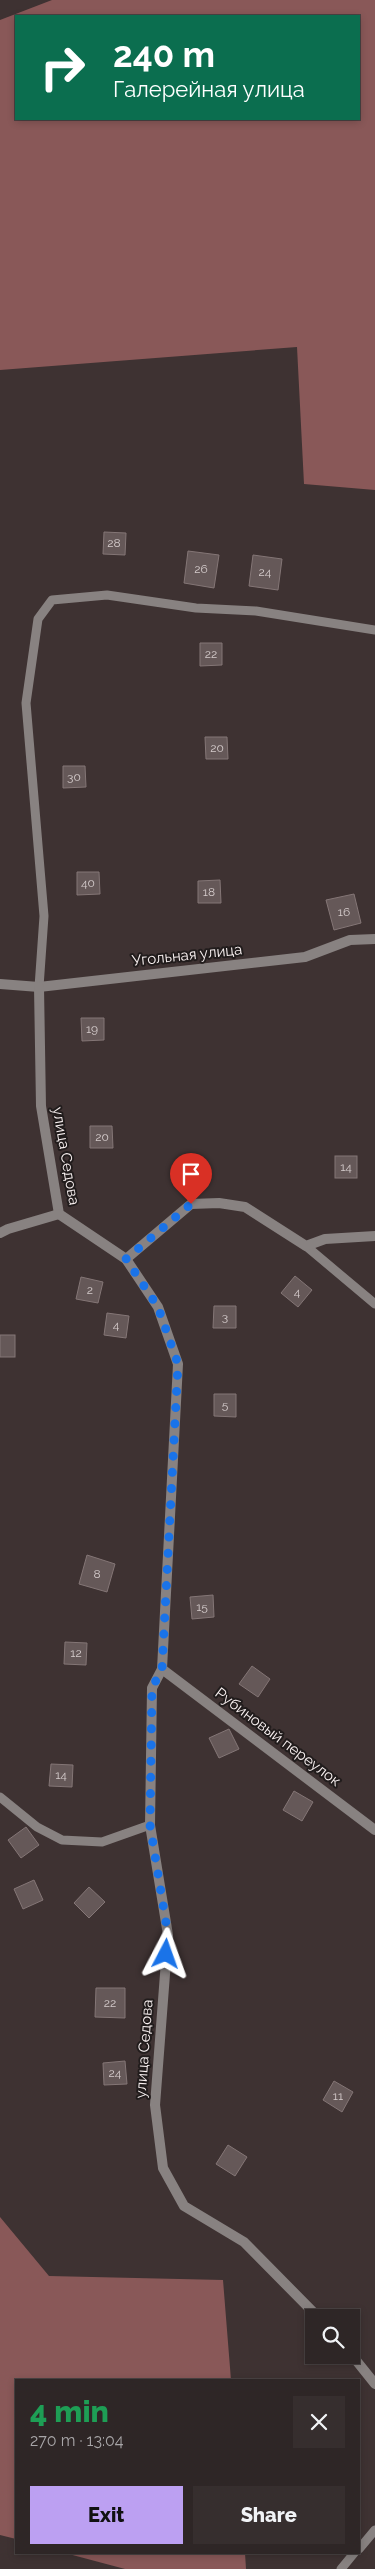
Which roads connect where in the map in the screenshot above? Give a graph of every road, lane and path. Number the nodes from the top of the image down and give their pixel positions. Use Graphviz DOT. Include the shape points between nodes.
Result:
graph roads {
  1 [pos="375,630"];
  2 [pos="375,939"];
  3 [pos="0,984"];
  4 [pos="39,987"];
  5 [pos="59,1214"];
  6 [pos="0,1233"];
  7 [pos="375,1236"];
  8 [pos="306,1246"];
  9 [pos="126,1259"];
  10 [pos="375,1304"];
  11 [pos="162,1669"];
  12 [pos="0,1797"];
  13 [pos="150,1825"];
  14 [pos="375,1830"];
  15 [pos="310,2309"];
  16 [pos="359,2364"];
  17 [pos="375,2384"];
  18 [pos="375,2530"];
  19 [pos="360,2548"];
  20 [pos="353,2554"];
  21 [pos="341,2569"];
  1 -- 4 [label="lane" via="256,611 196,608 107,596 52,600 38,620 26,703 44,916"];
  2 -- 4 [label="street, Угольная улица" via="350,940 306,957"];
  3 -- 4 [label="street, Угольная улица"];
  4 -- 5 [label="street, улица Седова" via="41,1106"];
  5 -- 6 [label="street"];
  5 -- 9 [label="street, улица Седова"];
  7 -- 8 [label="street" via="326,1239"];
  8 -- 9 [label="street" via="245,1208 219,1203 191,1204"];
  8 -- 10 [label="lane"];
  9 -- 11 [label="street, улица Седова" via="158,1307 178,1364"];
  11 -- 13 [label="street, улица Седова" via="152,1688"];
  11 -- 14 [label="street, Рубиновый переулок"];
  12 -- 13 [label="lane" via="37,1827 62,1840 102,1842"];
  13 -- 15 [label="street, улица Седова" via="168,1935 155,2105 163,2168 184,2206 244,2242"];
  16 -- 17 [label="street"];
  18 -- 19 [label="lane"];
  20 -- 21 [label="lane"];
}
